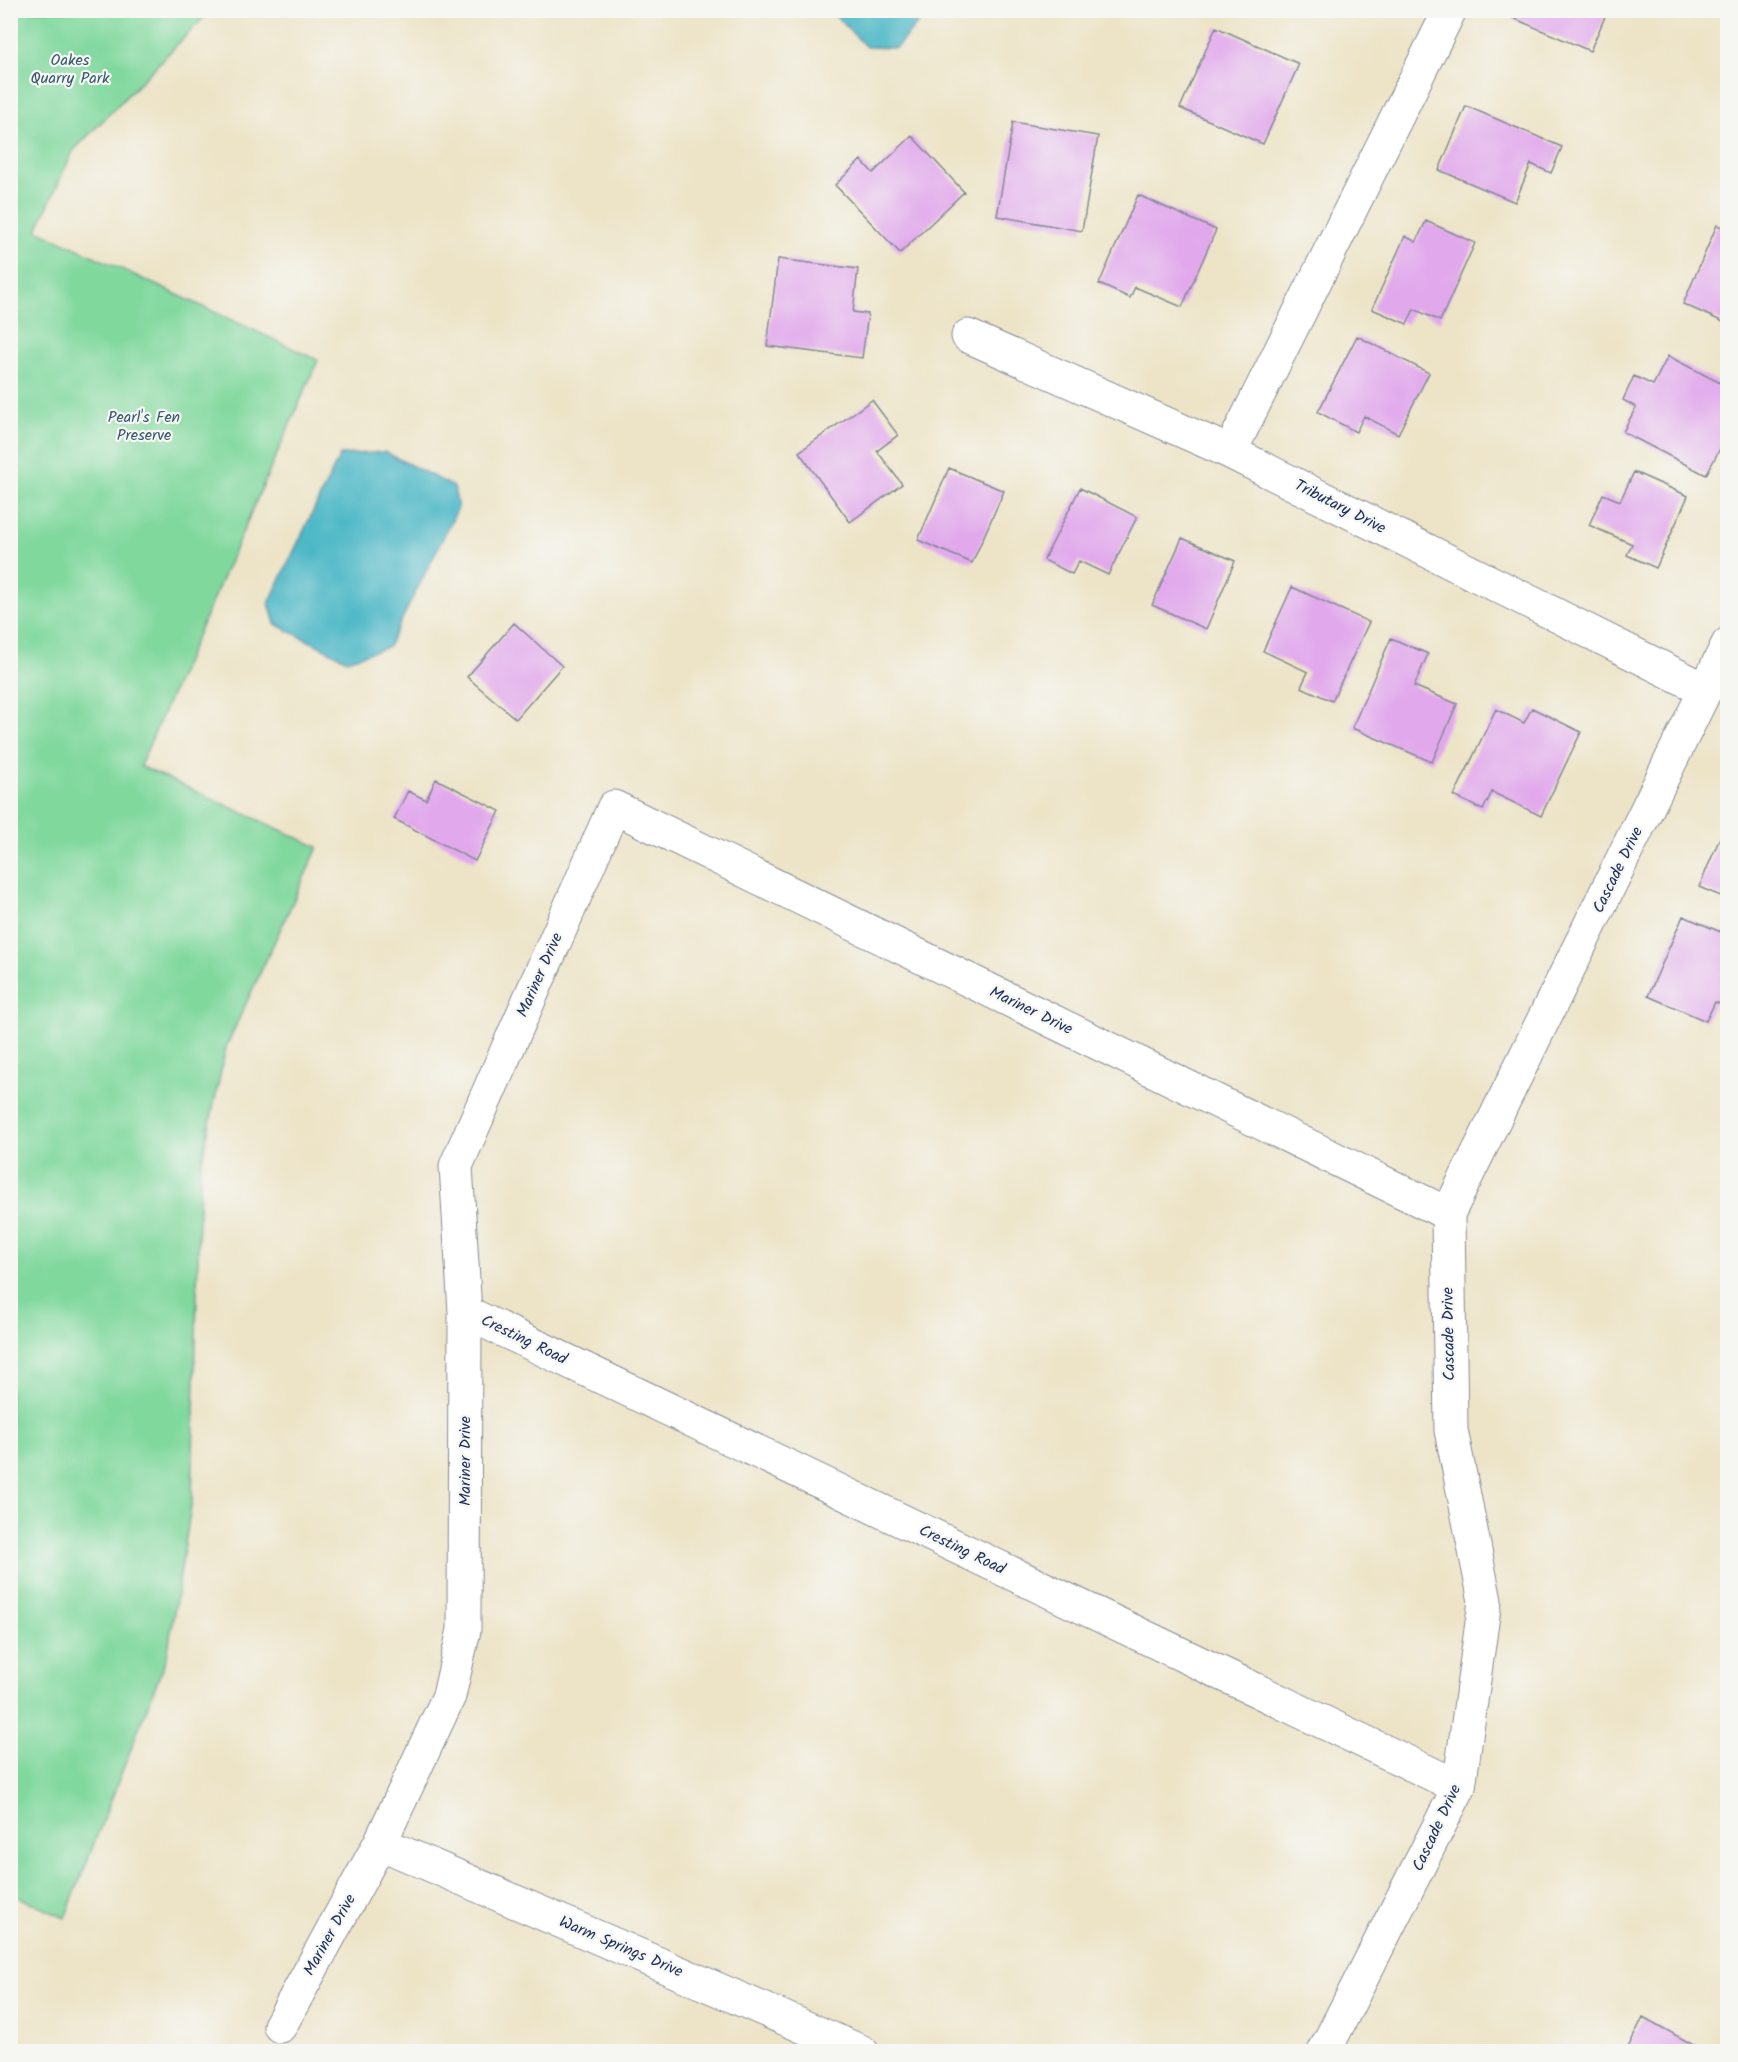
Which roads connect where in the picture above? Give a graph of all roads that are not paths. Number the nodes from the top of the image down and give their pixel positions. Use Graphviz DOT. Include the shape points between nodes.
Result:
graph roads {
  1 [pos="1450,10"];
  2 [pos="968,336"];
  3 [pos="1230,452"];
  4 [pos="1728,644"];
  5 [pos="1706,690"];
  6 [pos="1448,1214"];
  7 [pos="465,1312"];
  8 [pos="1459,1787"];
  9 [pos="380,1843"];
  10 [pos="280,2026"];
  11 [pos="862,2052"];
  12 [pos="1324,2052"];
  1 -- 3 [label="street"];
  2 -- 3 [label="street, Tributary Drive"];
  3 -- 5 [label="street, Tributary Drive"];
  4 -- 5 [label="street, Cascade Drive"];
  5 -- 6 [label="street, Cascade Drive"];
  6 -- 7 [label="street, Mariner Drive" via="614,807 456,1166"];
  6 -- 8 [label="street, Cascade Drive" via="1451,1430 1485,1601"];
  7 -- 8 [label="street, Cresting Road"];
  7 -- 9 [label="street, Mariner Drive" via="464,1630 449,1696"];
  8 -- 12 [label="street, Cascade Drive"];
  9 -- 10 [label="street, Mariner Drive"];
  9 -- 11 [label="street, Warm Springs Drive"];
}
